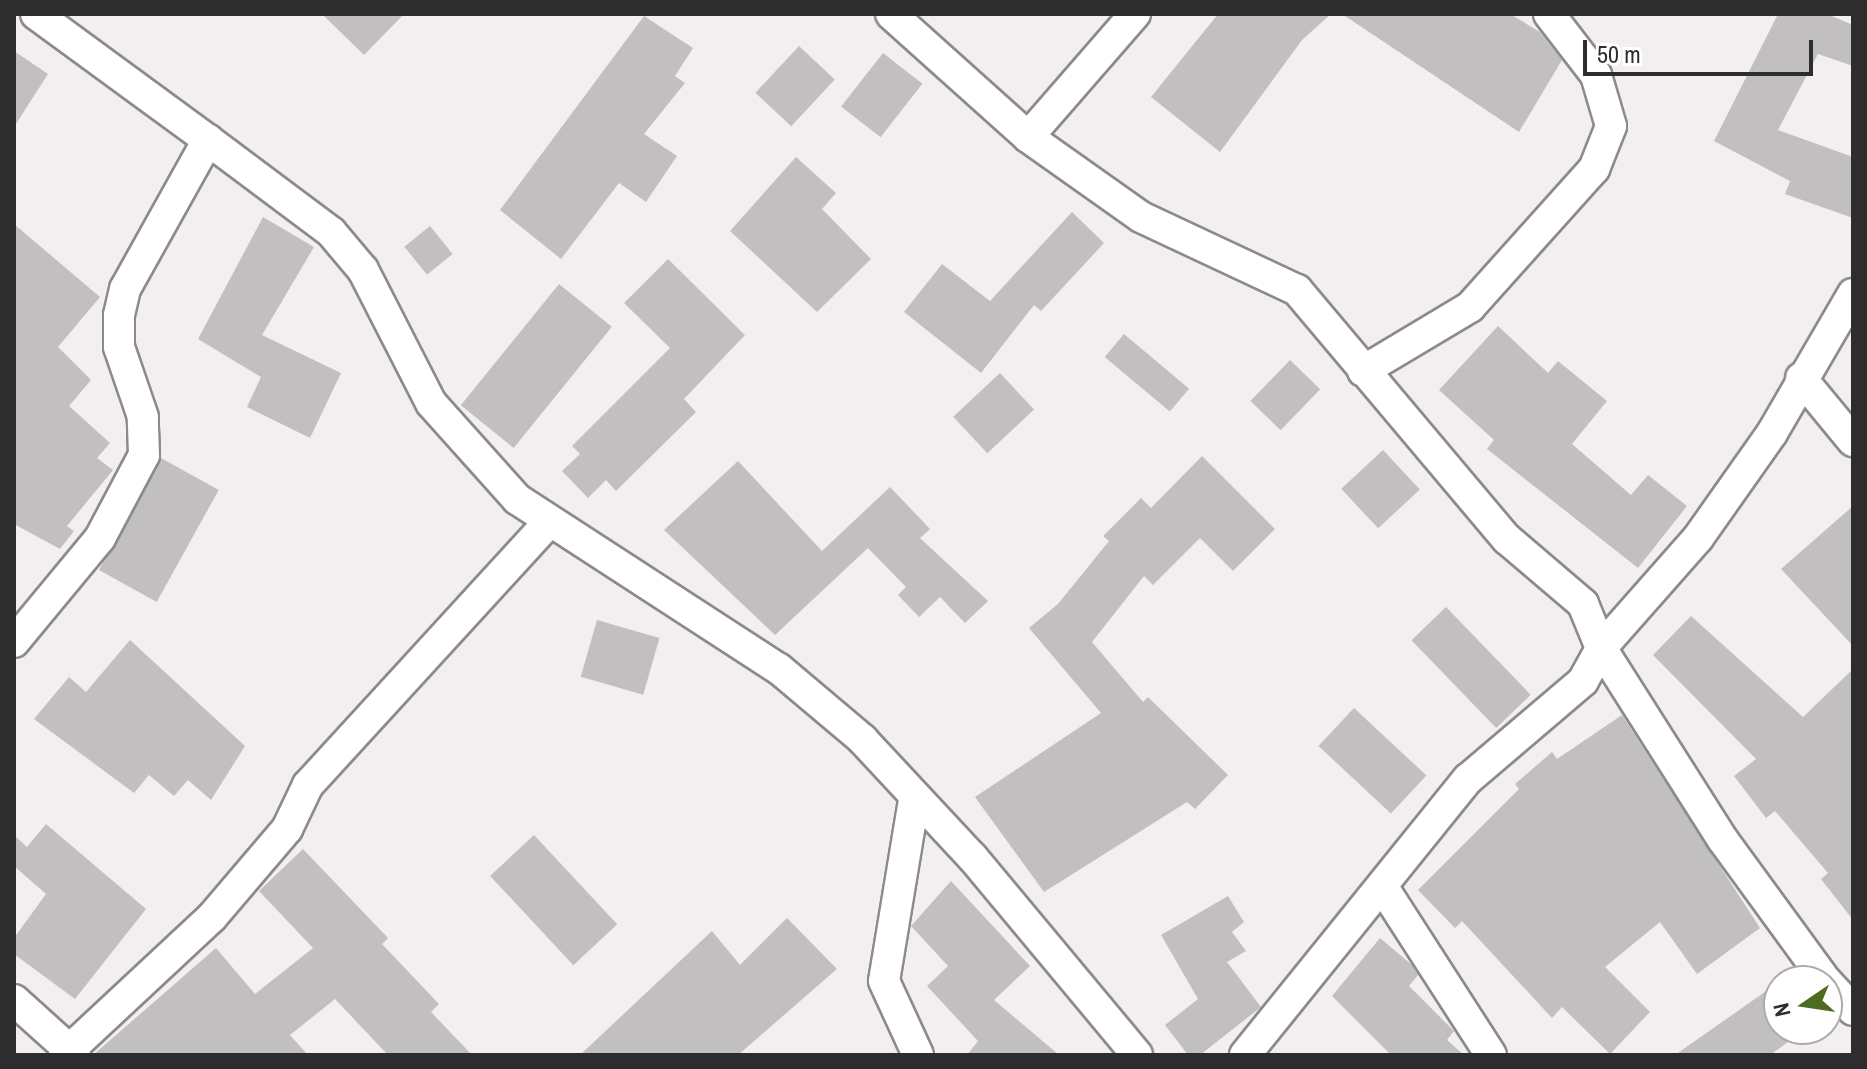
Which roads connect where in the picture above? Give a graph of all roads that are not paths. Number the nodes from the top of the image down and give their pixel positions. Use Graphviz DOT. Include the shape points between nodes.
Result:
graph roads {
  1 [pos="36,14"];
  2 [pos="891,14"];
  3 [pos="1135,14"];
  4 [pos="1549,14"];
  5 [pos="1028,137"];
  6 [pos="208,140"];
  7 [pos="1853,294"];
  8 [pos="1363,371"];
  9 [pos="1801,378"];
  10 [pos="1853,441"];
  11 [pos="547,524"];
  12 [pos="14,642"];
  13 [pos="1601,648"];
  14 [pos="914,800"];
  15 [pos="1382,886"];
  16 [pos="1814,965"];
  17 [pos="14,1000"];
  18 [pos="69,1053"];
  19 [pos="918,1055"];
  20 [pos="1137,1055"];
  21 [pos="1245,1055"];
  22 [pos="1491,1055"];
  1 -- 6 [label="street"];
  2 -- 5 [label="street"];
  3 -- 5 [label="street"];
  4 -- 8 [label="street" via="1596,75 1611,126 1594,169 1470,307"];
  5 -- 8 [label="street" via="1141,217 1297,290"];
  6 -- 11 [label="street" via="331,232 363,270 431,403"];
  6 -- 12 [label="street" via="125,289 119,315 119,347 143,417 144,455 100,538"];
  7 -- 9 [label="street"];
  8 -- 13 [label="street" via="1507,539 1583,604"];
  9 -- 10 [label="street"];
  9 -- 13 [label="street" via="1698,538"];
  11 -- 14 [label="street" via="779,669 862,739"];
  11 -- 18 [label="street" via="308,785 287,829 212,917"];
  13 -- 15 [label="street" via="1583,681 1468,779"];
  13 -- 16 [label="street" via="1723,840"];
  14 -- 19 [label="street" via="884,981"];
  14 -- 20 [label="street" via="973,858"];
  15 -- 21 [label="street"];
  15 -- 22 [label="street"];
  17 -- 18 [label="street"];
}
